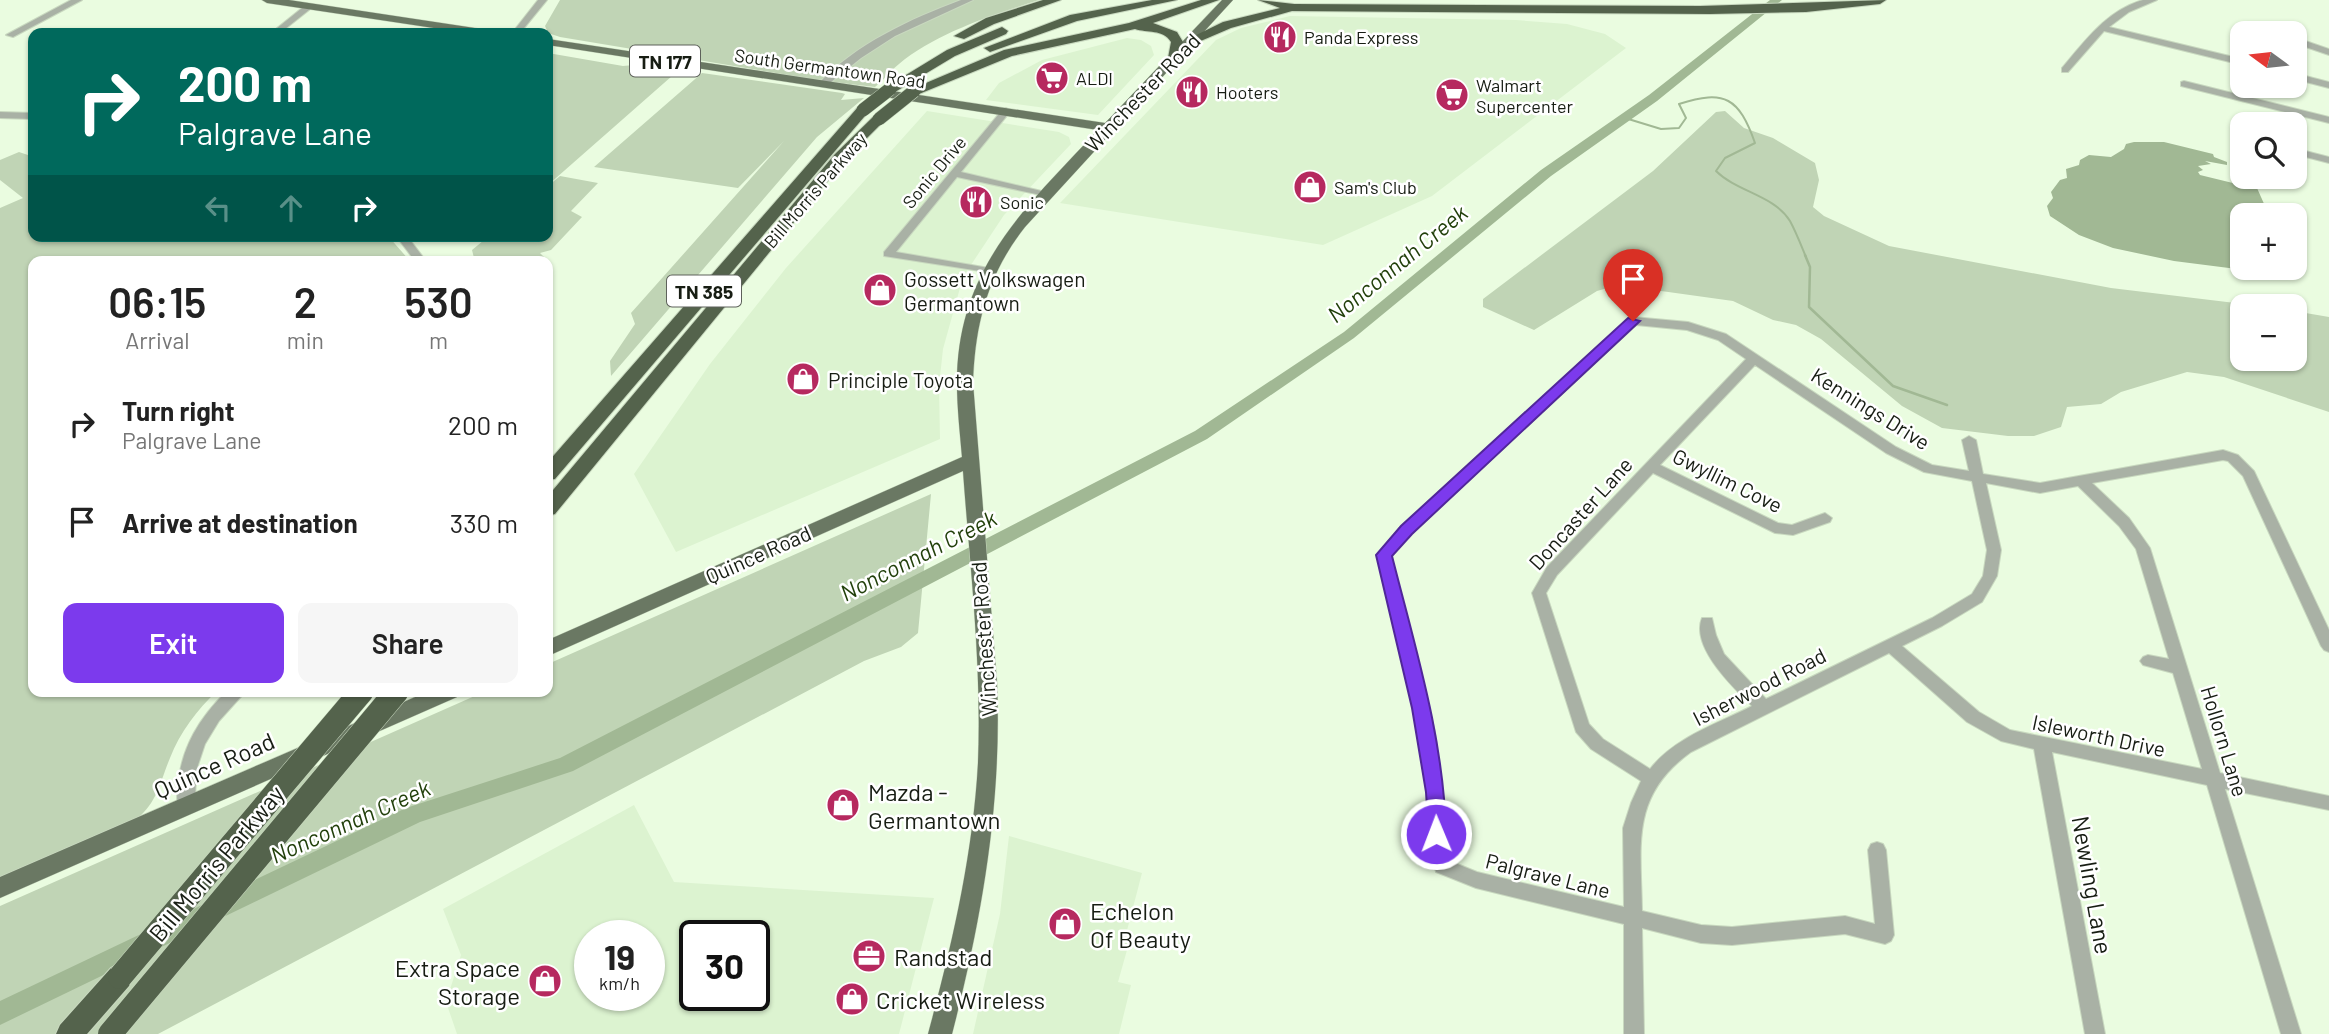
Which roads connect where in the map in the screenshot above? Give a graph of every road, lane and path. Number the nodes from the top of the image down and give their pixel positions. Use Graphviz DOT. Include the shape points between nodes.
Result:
graph roads {
  1 [pos="78,0"];
  2 [pos="270,0"];
  3 [pos="543,0"];
  4 [pos="970,0"];
  5 [pos="1055,0"];
  6 [pos="1115,0"];
  7 [pos="1171,0"];
  8 [pos="1213,0"];
  9 [pos="1228,0"];
  10 [pos="1264,0"];
  11 [pos="1469,0"];
  12 [pos="1620,0"];
  13 [pos="1766,0"];
  14 [pos="1880,0"];
  15 [pos="2152,0"];
  16 [pos="310,6"];
  17 [pos="1711,6"];
  18 [pos="1318,8"];
  19 [pos="1132,26"];
  20 [pos="281,28"];
  21 [pos="455,28"];
  22 [pos="520,28"];
  23 [pos="2102,28"];
  24 [pos="10,35"];
  25 [pos="1192,40"];
  26 [pos="553,44"];
  27 [pos="2307,44"];
  28 [pos="2329,52"];
  29 [pos="1174,58"];
  30 [pos="2230,59"];
  31 [pos="2065,70"];
  32 [pos="2307,79"];
  33 [pos="823,84"];
  34 [pos="2184,84"];
  35 [pos="2329,85"];
  36 [pos="890,89"];
  37 [pos="914,92"];
  38 [pos="1006,111"];
  39 [pos="0,115"];
  40 [pos="28,116"];
  41 [pos="2329,120"];
  42 [pos="1107,127"];
  43 [pos="2307,155"];
  44 [pos="2329,160"];
  45 [pos="956,174"];
  46 [pos="1046,195"];
  47 [pos="406,242"];
  48 [pos="417,256"];
  49 [pos="989,271"];
  50 [pos="1633,321"];
  51 [pos="1754,358"];
  52 [pos="1969,440"];
  53 [pos="969,461"];
  54 [pos="1651,466"];
  55 [pos="553,468"];
  56 [pos="1980,480"];
  57 [pos="2081,481"];
  58 [pos="553,503"];
  59 [pos="1825,518"];
  60 [pos="1707,622"];
  61 [pos="1890,645"];
  62 [pos="553,646"];
  63 [pos="2329,646"];
  64 [pos="2148,661"];
  65 [pos="2181,668"];
  66 [pos="231,697"];
  67 [pos="357,697"];
  68 [pos="392,697"];
  69 [pos="436,697"];
  70 [pos="1763,706"];
  71 [pos="2042,745"];
  72 [pos="1652,779"];
  73 [pos="2216,780"];
  74 [pos="2329,803"];
  75 [pos="186,806"];
  76 [pos="1877,850"];
  77 [pos="0,888"];
  78 [pos="1632,918"];
  79 [pos="69,1034"];
  80 [pos="110,1034"];
  81 [pos="940,1034"];
  82 [pos="1634,1034"];
  83 [pos="2095,1034"];
  84 [pos="2291,1034"];
  1 -- 24 [label="street"];
  2 -- 16 [label="main road"];
  3 -- 22 [label="street"];
  4 -- 33 [label="street" via="893,31"];
  5 -- 36 [label="highway" via="990,20 936,49 906,68"];
  6 -- 36 [label="highway, Bill Morris Parkway / TN 385" via="990,36"];
  7 -- 37 [label="highway, Bill Morris Parkway / TN 385" via="1074,18 994,46 957,63"];
  8 -- 19 [label="highway"];
  9 -- 25 [label="main road, Winchester Road"];
  10 -- 18 [label="highway" via="1294,8"];
  11 -- 17 [label="highway"];
  12 -- 17 [label="highway"];
  13 -- 17 [label="highway"];
  14 -- 17 [label="highway" via="1822,6"];
  15 -- 23 [label="street" via="2123,11"];
  16 -- 20 [label="street"];
  16 -- 21 [label="main road"];
  17 -- 18 [label="highway"];
  18 -- 25 [label="highway" via="1250,18"];
  19 -- 29 [label="highway" via="1154,27 1173,35 1177,42"];
  19 -- 37 [label="highway" via="1008,53"];
  23 -- 30 [label="street"];
  23 -- 31 [label="street"];
  25 -- 29 [label="main road, Winchester Road"];
  26 -- 33 [label="main road, South Germantown Road / TN 177"];
  27 -- 28 [label="street"];
  29 -- 42 [label="main road, Winchester Road"];
  32 -- 35 [label="street"];
  33 -- 38 [label="main road, South Germantown Road / TN 177"];
  34 -- 41 [label="street"];
  36 -- 55 [label="highway, Bill Morris Parkway / TN 385, bridge" via="847,125"];
  37 -- 58 [label="highway, Bill Morris Parkway / TN 385, bridge" via="840,157"];
  38 -- 42 [label="main road, South Germantown Road / TN 177"];
  38 -- 45 [label="street, Sonic Drive"];
  39 -- 40 [label="street"];
  42 -- 46 [label="main road, Winchester Road"];
  43 -- 44 [label="street"];
  45 -- 46 [label="street"];
  45 -- 49 [label="street, Sonic Drive" via="888,254"];
  46 -- 49 [label="main road, Winchester Road" via="1009,238"];
  47 -- 48 [label="street"];
  49 -- 53 [label="main road, Winchester Road" via="967,349"];
  50 -- 51 [label="street, Kennings Drive" via="1708,331"];
  50 -- 78 [label="street, Palgrave Lane" via="1384,555 1421,708 1436,792 1442,866 1476,880"];
  51 -- 54 [label="street, Doncaster Lane"];
  51 -- 56 [label="street, Kennings Drive" via="1891,450 1929,469"];
  52 -- 56 [label="street, Isherwood Road"];
  53 -- 62 [label="main road, Quince Road"];
  53 -- 81 [label="main road, Winchester Road" via="989,728 982,830 961,957"];
  54 -- 59 [label="street, Gwyllim Cove" via="1775,528 1793,530"];
  54 -- 72 [label="street, Doncaster Lane" via="1552,571 1539,593 1582,727 1597,744"];
  56 -- 57 [label="street, Kennings Drive" via="2040,488"];
  56 -- 61 [label="street, Isherwood Road" via="1994,550 1987,584 1972,603"];
  57 -- 63 [label="street, Kennings Drive" via="2223,455 2241,464"];
  57 -- 65 [label="street, Hollorn Lane" via="2124,522 2143,548"];
  60 -- 70 [label="street" via="1721,662"];
  61 -- 70 [label="street, Isherwood Road"];
  61 -- 71 [label="street, Isleworth Drive" via="1985,725"];
  64 -- 65 [label="street"];
  65 -- 73 [label="street, Hollorn Lane"];
  66 -- 75 [label="street" via="196,741 185,776"];
  67 -- 79 [label="highway, Bill Morris Parkway, bridge"];
  68 -- 80 [label="highway, Bill Morris Parkway, bridge"];
  69 -- 75 [label="main road, Quince Road"];
  70 -- 72 [label="street, Isherwood Road" via="1685,747"];
  71 -- 73 [label="street, Isleworth Drive"];
  71 -- 83 [label="street, Newling Lane"];
  72 -- 78 [label="street, Isherwood Road" via="1632,828"];
  73 -- 74 [label="street, Isleworth Drive"];
  73 -- 84 [label="street, Hollorn Lane"];
  75 -- 77 [label="main road, Quince Road"];
  76 -- 78 [label="street" via="1885,935 1845,925 1723,936"];
  78 -- 82 [label="street, Isherwood Road"];
}
